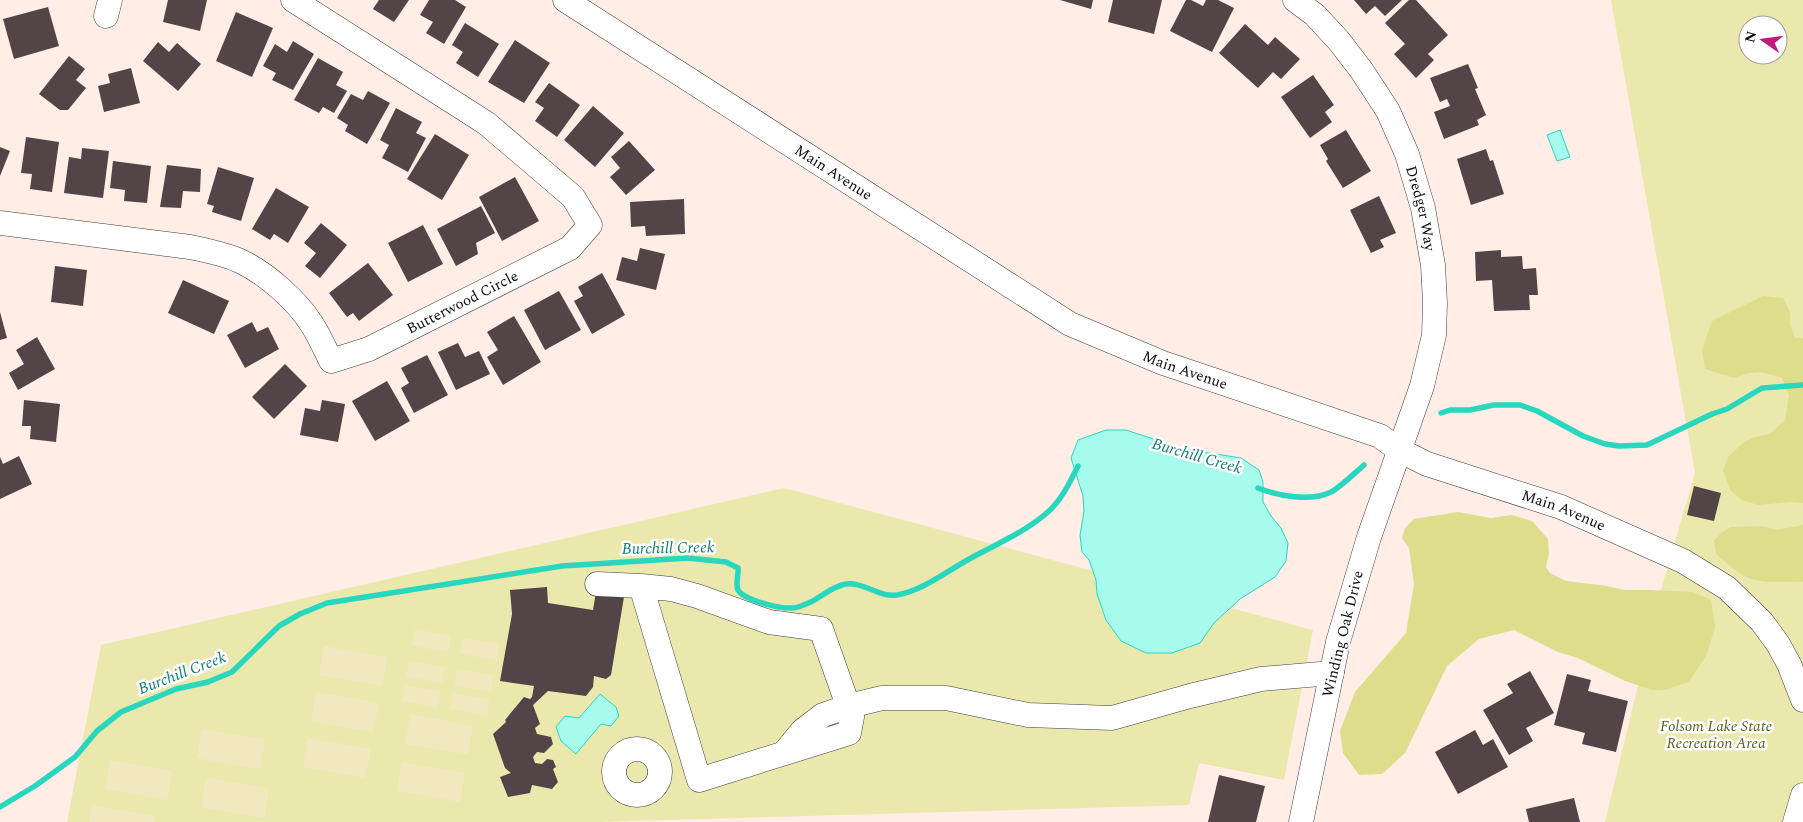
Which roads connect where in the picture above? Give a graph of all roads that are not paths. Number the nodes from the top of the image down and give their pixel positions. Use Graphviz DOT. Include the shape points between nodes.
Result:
graph roads {
  1 [pos="293,0"];
  2 [pos="565,0"];
  3 [pos="1295,0"];
  4 [pos="0,223"];
  5 [pos="1399,450"];
  6 [pos="597,584"];
  7 [pos="641,586"];
  8 [pos="1332,673"];
  9 [pos="1803,700"];
  10 [pos="849,706"];
  11 [pos="690,754"];
  12 [pos="658,764"];
  13 [pos="1803,795"];
  14 [pos="1301,822"];
  15 [pos="1796,822"];
  1 -- 4 [label="street, Butterwood Circle" via="486,123 573,197 590,226 570,248 369,349 331,361 311,323 296,304 280,288 243,262 190,247"];
  2 -- 5 [label="street, Main Avenue" via="1070,324 1163,364 1380,436"];
  3 -- 5 [label="street, Dredger Way" via="1315,15 1339,41 1388,111 1407,154 1424,208 1433,265 1434,335 1422,386"];
  5 -- 8 [label="street, Winding Oak Drive" via="1369,537"];
  5 -- 9 [label="street, Main Avenue" via="1431,465 1561,507 1683,561 1728,588 1762,622 1778,644"];
  6 -- 7 [label="street"];
  7 -- 10 [label="street" via="697,596 769,622 822,629"];
  7 -- 11 [label="street"];
  8 -- 10 [label="street" via="1261,678 1112,718 1028,716 946,698 882,698"];
  8 -- 14 [label="street, Winding Oak Drive"];
  10 -- 11 [label="street" via="852,717 849,733 699,780"];
  11 -- 12 [label="street"];
  13 -- 15 [label="street"];
}
